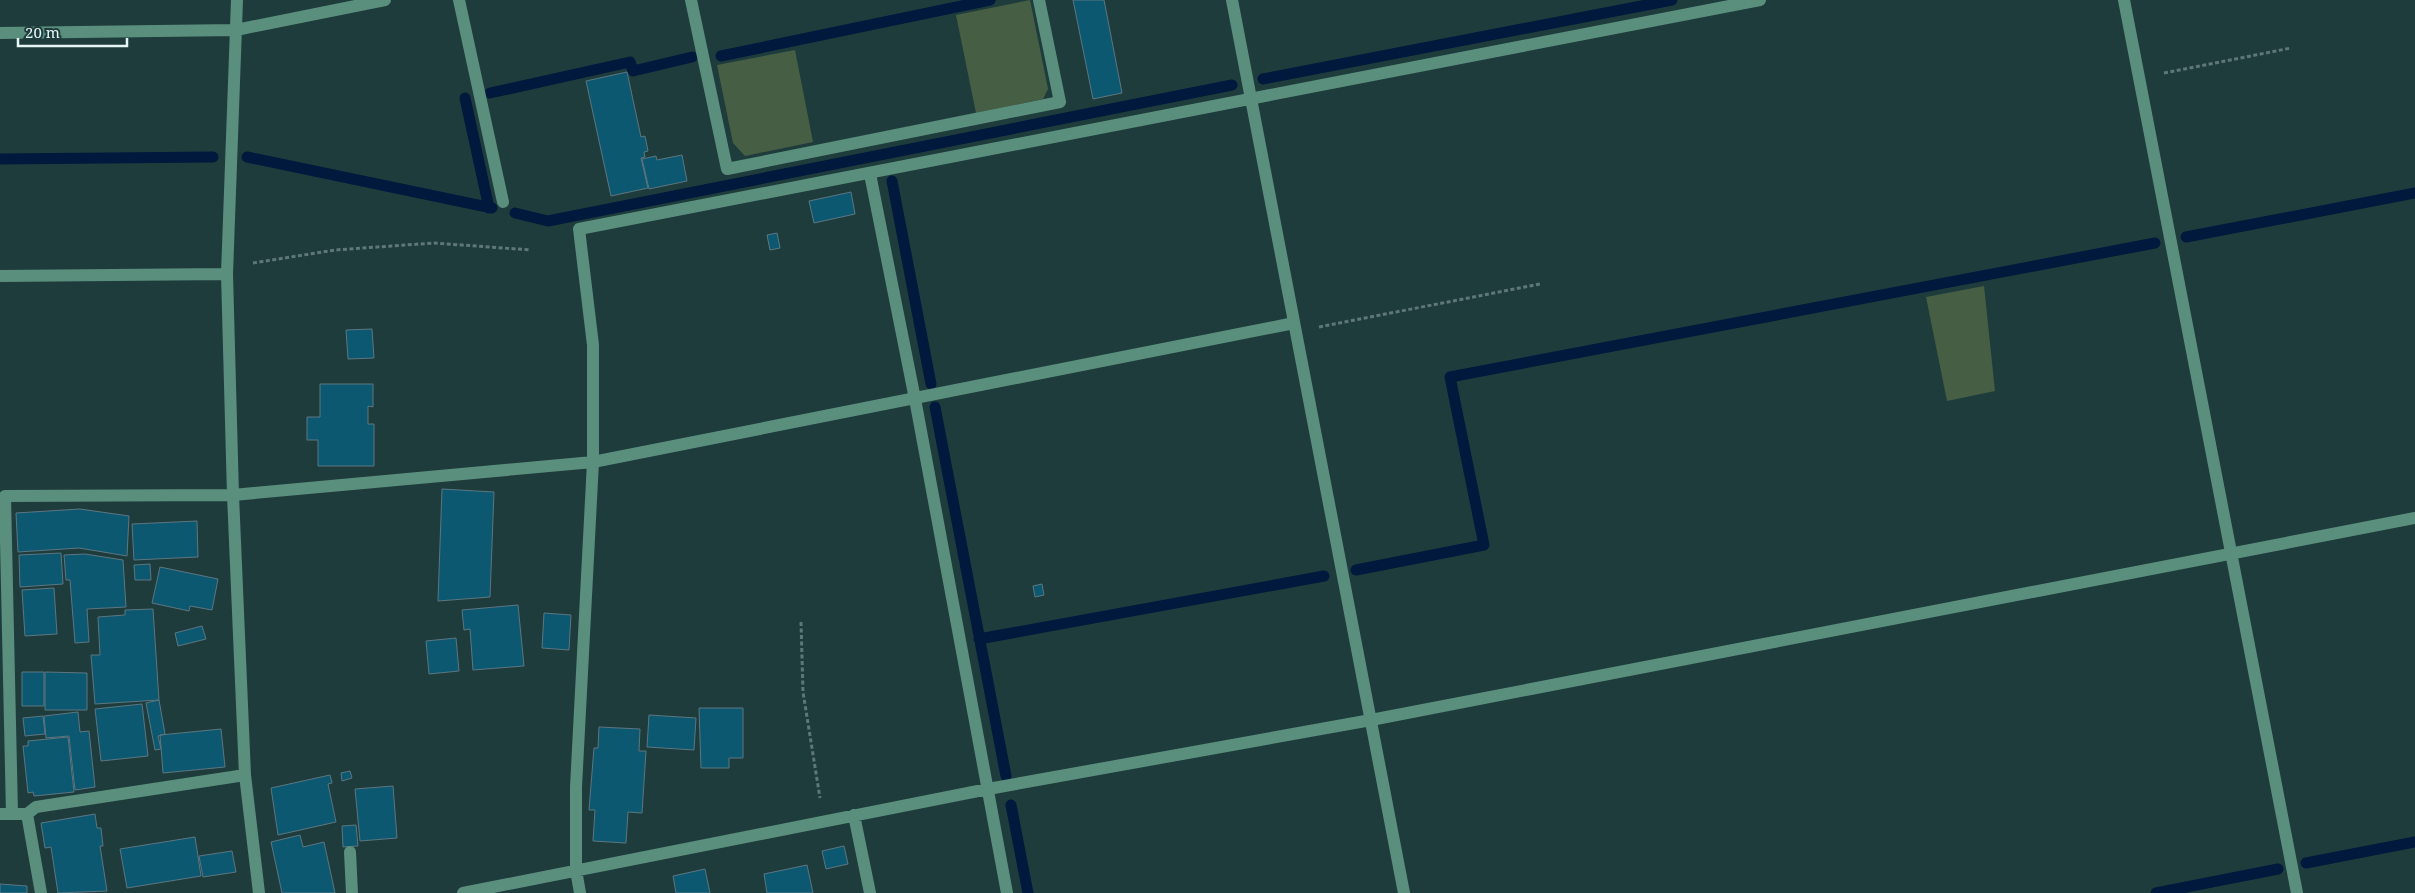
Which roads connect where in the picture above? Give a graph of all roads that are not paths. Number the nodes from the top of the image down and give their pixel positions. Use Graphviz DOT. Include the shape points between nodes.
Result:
graph roads {
  1 [pos="236,0"];
  2 [pos="385,0"];
  3 [pos="459,0"];
  4 [pos="692,0"];
  5 [pos="1039,0"];
  6 [pos="1232,0"];
  7 [pos="1760,0"];
  8 [pos="2124,0"];
  9 [pos="236,30"];
  10 [pos="0,33"];
  11 [pos="1252,100"];
  12 [pos="870,174"];
  13 [pos="503,202"];
  14 [pos="227,271"];
  15 [pos="0,276"];
  16 [pos="1295,327"];
  17 [pos="915,399"];
  18 [pos="594,462"];
  19 [pos="233,495"];
  20 [pos="2415,518"];
  21 [pos="2231,553"];
  22 [pos="3,592"];
  23 [pos="1371,720"];
  24 [pos="245,775"];
  25 [pos="988,789"];
  26 [pos="6,814"];
  27 [pos="27,814"];
  28 [pos="854,815"];
  29 [pos="350,852"];
  30 [pos="576,870"];
  31 [pos="41,893"];
  32 [pos="259,893"];
  33 [pos="352,893"];
  34 [pos="464,893"];
  35 [pos="580,893"];
  36 [pos="870,893"];
  37 [pos="1007,893"];
  38 [pos="1404,893"];
  39 [pos="2297,893"];
  1 -- 9 [label="street"];
  2 -- 9 [label="street"];
  3 -- 13 [label="street"];
  4 -- 5 [label="street" via="727,169 1060,102"];
  6 -- 11 [label="street"];
  7 -- 11 [label="street"];
  8 -- 21 [label="street"];
  9 -- 10 [label="street"];
  9 -- 14 [label="street"];
  11 -- 12 [label="street"];
  11 -- 16 [label="street"];
  12 -- 17 [label="street"];
  12 -- 18 [label="street" via="579,229 593,345"];
  14 -- 15 [label="street"];
  14 -- 19 [label="street"];
  16 -- 17 [label="street"];
  16 -- 23 [label="street"];
  17 -- 18 [label="street"];
  17 -- 25 [label="street"];
  18 -- 19 [label="street"];
  18 -- 30 [label="street" via="576,787"];
  19 -- 22 [label="street" via="5,496"];
  19 -- 24 [label="street"];
  20 -- 21 [label="street"];
  21 -- 23 [label="street"];
  21 -- 39 [label="street"];
  22 -- 26 [label="street"];
  23 -- 25 [label="street"];
  23 -- 38 [label="street"];
  24 -- 27 [label="street" via="36,807"];
  24 -- 32 [label="street"];
  25 -- 28 [label="street"];
  25 -- 37 [label="street"];
  26 -- 27 [label="street"];
  27 -- 31 [label="street"];
  28 -- 30 [label="street"];
  28 -- 36 [label="street"];
  29 -- 33 [label="street"];
  30 -- 34 [label="street"];
  30 -- 35 [label="street"];
}
